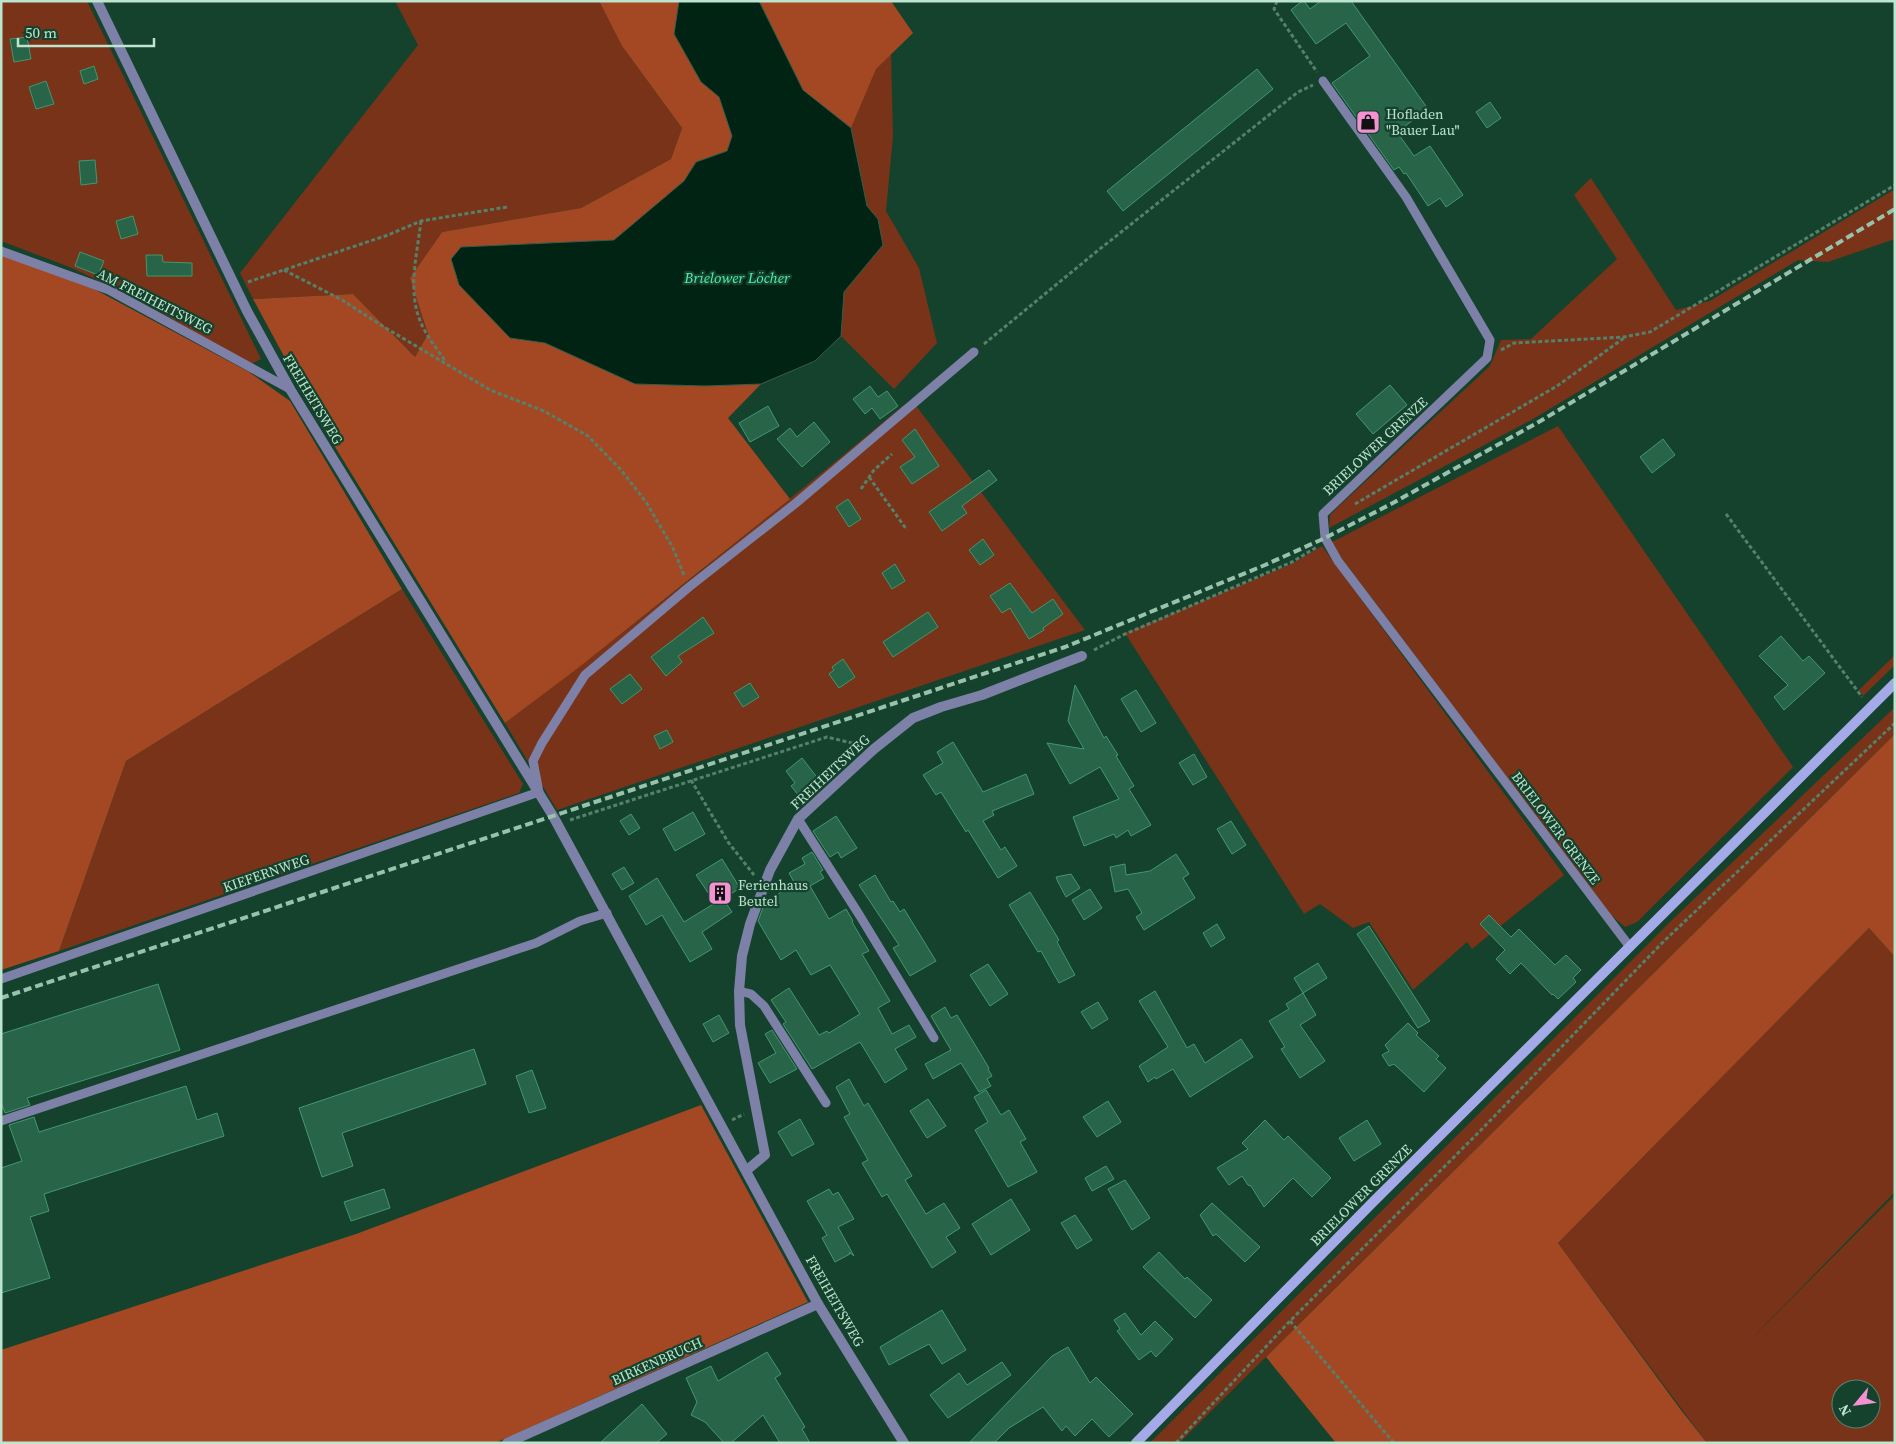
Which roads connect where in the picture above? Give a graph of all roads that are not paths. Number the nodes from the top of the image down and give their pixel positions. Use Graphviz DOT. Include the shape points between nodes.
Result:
graph roads {
  1 [pos="97,1"];
  2 [pos="1323,81"];
  3 [pos="1,252"];
  4 [pos="974,352"];
  5 [pos="290,389"];
  6 [pos="1082,656"];
  7 [pos="1895,683"];
  8 [pos="539,792"];
  9 [pos="798,819"];
  10 [pos="607,913"];
  11 [pos="1630,947"];
  12 [pos="1,979"];
  13 [pos="739,990"];
  14 [pos="934,1038"];
  15 [pos="826,1103"];
  16 [pos="1,1120"];
  17 [pos="747,1170"];
  18 [pos="818,1304"];
  19 [pos="507,1443"];
  20 [pos="904,1443"];
  21 [pos="1136,1443"];
  1 -- 5 [label="street, FREIHEITSWEG" via="235,286"];
  2 -- 11 [label="lane, BRIELOWER GRENZE" via="1406,197 1490,340 1487,358 1323,514 1326,541"];
  3 -- 5 [label="lane, AM FREIHEITSWEG" via="109,290"];
  4 -- 8 [label="lane, FREIHEITSWEG" via="585,675 534,761"];
  5 -- 8 [label="street, FREIHEITSWEG"];
  6 -- 9 [label="street, FREIHEITSWEG" via="913,718"];
  7 -- 11 [label="main road, BRIELOWER GRENZE"];
  8 -- 10 [label="street, FREIHEITSWEG"];
  8 -- 12 [label="lane, KIEFERNWEG"];
  9 -- 13 [label="street, FREIHEITSWEG" via="770,870 750,924 742,956"];
  9 -- 14 [label="lane"];
  10 -- 16 [label="lane" via="536,942"];
  10 -- 17 [label="street, FREIHEITSWEG"];
  11 -- 21 [label="main road, BRIELOWER GRENZE"];
  13 -- 15 [label="lane" via="750,994 764,1006"];
  13 -- 17 [label="street, FREIHEITSWEG" via="740,1025 765,1155"];
  17 -- 18 [label="street, FREIHEITSWEG"];
  18 -- 19 [label="street, BIRKENBRUCH"];
  18 -- 20 [label="street, FREIHEITSWEG"];
}
